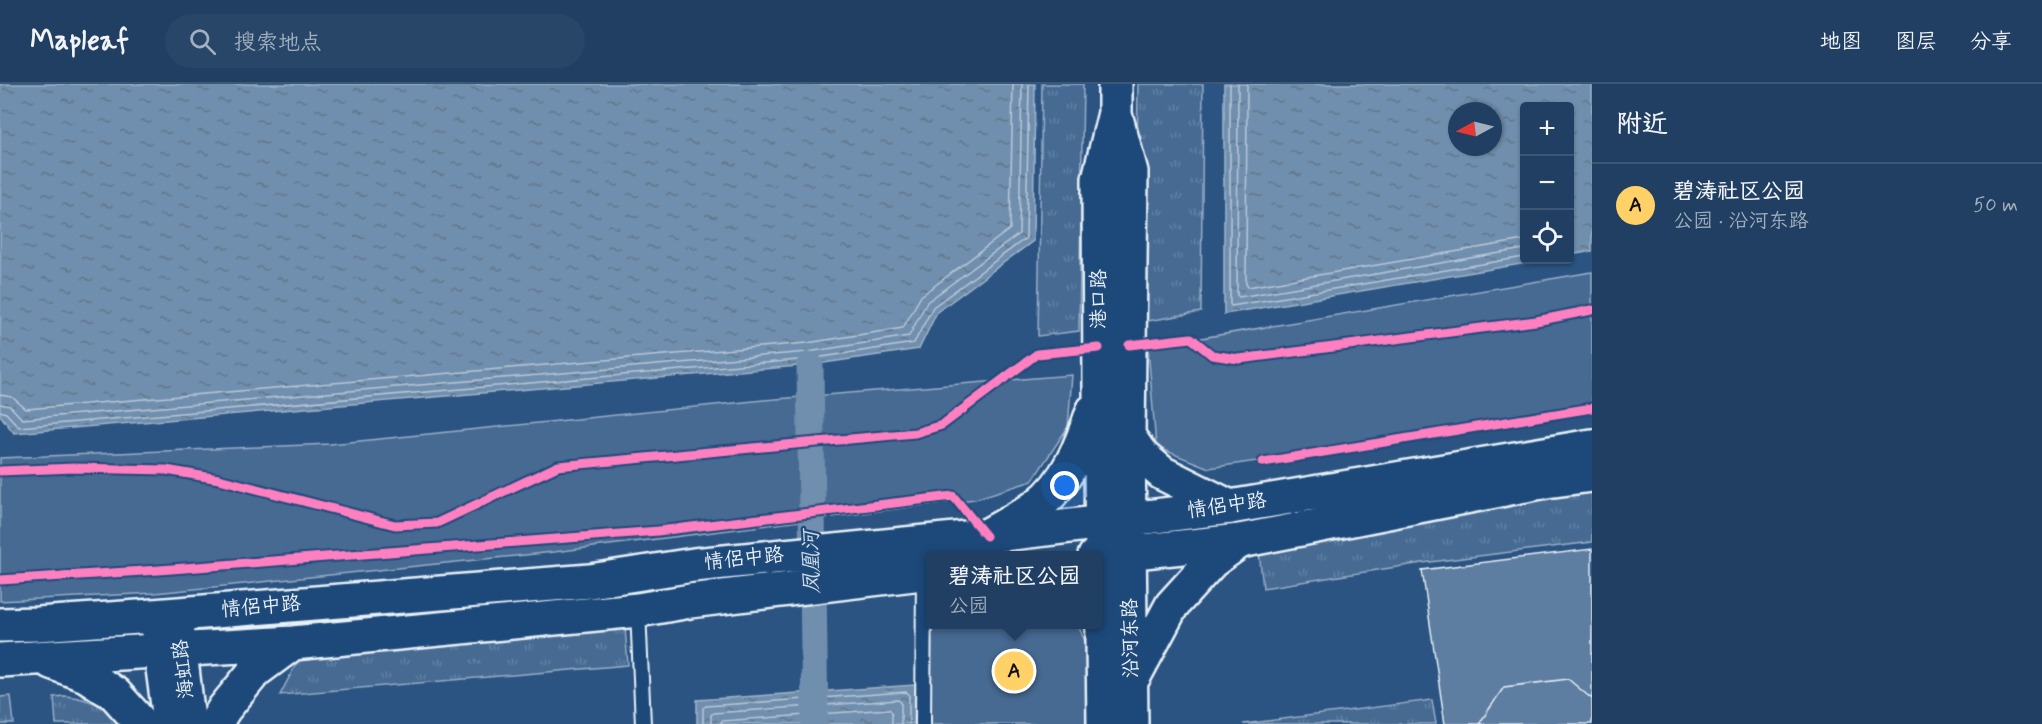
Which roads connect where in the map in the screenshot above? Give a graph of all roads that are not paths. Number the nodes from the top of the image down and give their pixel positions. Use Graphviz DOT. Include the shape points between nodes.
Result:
graph roads {
  1 [pos="1115,98"];
  2 [pos="1100,389"];
  3 [pos="1128,436"];
  4 [pos="1592,446"];
  5 [pos="1592,475"];
  6 [pos="1230,507"];
  7 [pos="1115,520"];
  8 [pos="986,536"];
  9 [pos="1240,541"];
  10 [pos="951,551"];
  11 [pos="1109,554"];
  12 [pos="925,562"];
  13 [pos="638,610"];
  14 [pos="165,614"];
  15 [pos="0,625"];
  16 [pos="1083,629"];
  17 [pos="293,643"];
  18 [pos="170,651"];
  19 [pos="41,658"];
  20 [pos="0,660"];
  21 [pos="1118,677"];
  22 [pos="142,724"];
  23 [pos="168,724"];
  24 [pos="191,724"];
  25 [pos="215,724"];
  26 [pos="643,724"];
  27 [pos="923,724"];
  28 [pos="1104,724"];
  29 [pos="1131,724"];
  1 -- 2 [label="main road, 港口路" via="1099,179"];
  1 -- 3 [label="main road, 港口路" via="1131,172"];
  2 -- 7 [label="main road, 港口路"];
  2 -- 8 [label="main road" via="1082,445 1068,471 1039,504"];
  3 -- 6 [label="main road" via="1142,456 1162,473"];
  3 -- 7 [label="main road, 港口路"];
  4 -- 6 [label="main road, 情侶中路"];
  5 -- 9 [label="main road, 情侶中路"];
  6 -- 7 [label="main road, 情侶中路"];
  7 -- 8 [label="main road, 情侶中路"];
  7 -- 11 [label="main road, 沿河东路"];
  8 -- 10 [label="main road, 情侶中路"];
  9 -- 11 [label="main road, 情侶中路"];
  9 -- 21 [label="main road" via="1212,561 1172,604"];
  11 -- 21 [label="main road, 沿河东路"];
  12 -- 13 [label="main road, 情侶中路"];
  12 -- 14 [label="main road, 情侶中路" via="694,564 590,580"];
  12 -- 27 [label="lane"];
  13 -- 17 [label="main road, 情侶中路"];
  13 -- 26 [label="lane"];
  14 -- 15 [label="main road, 情侶中路"];
  14 -- 18 [label="street, 海虹路"];
  16 -- 21 [label="main road"];
  17 -- 18 [label="main road, 情侶中路"];
  17 -- 25 [label="main road" via="255,671"];
  18 -- 19 [label="main road, 情侶中路"];
  18 -- 23 [label="street, 海虹路"];
  18 -- 24 [label="street, 海虹路"];
  19 -- 20 [label="main road, 情侶中路"];
  19 -- 22 [label="main road" via="86,675 115,694"];
  21 -- 28 [label="main road, 沿河东路"];
  21 -- 29 [label="main road, 沿河东路"];
}
